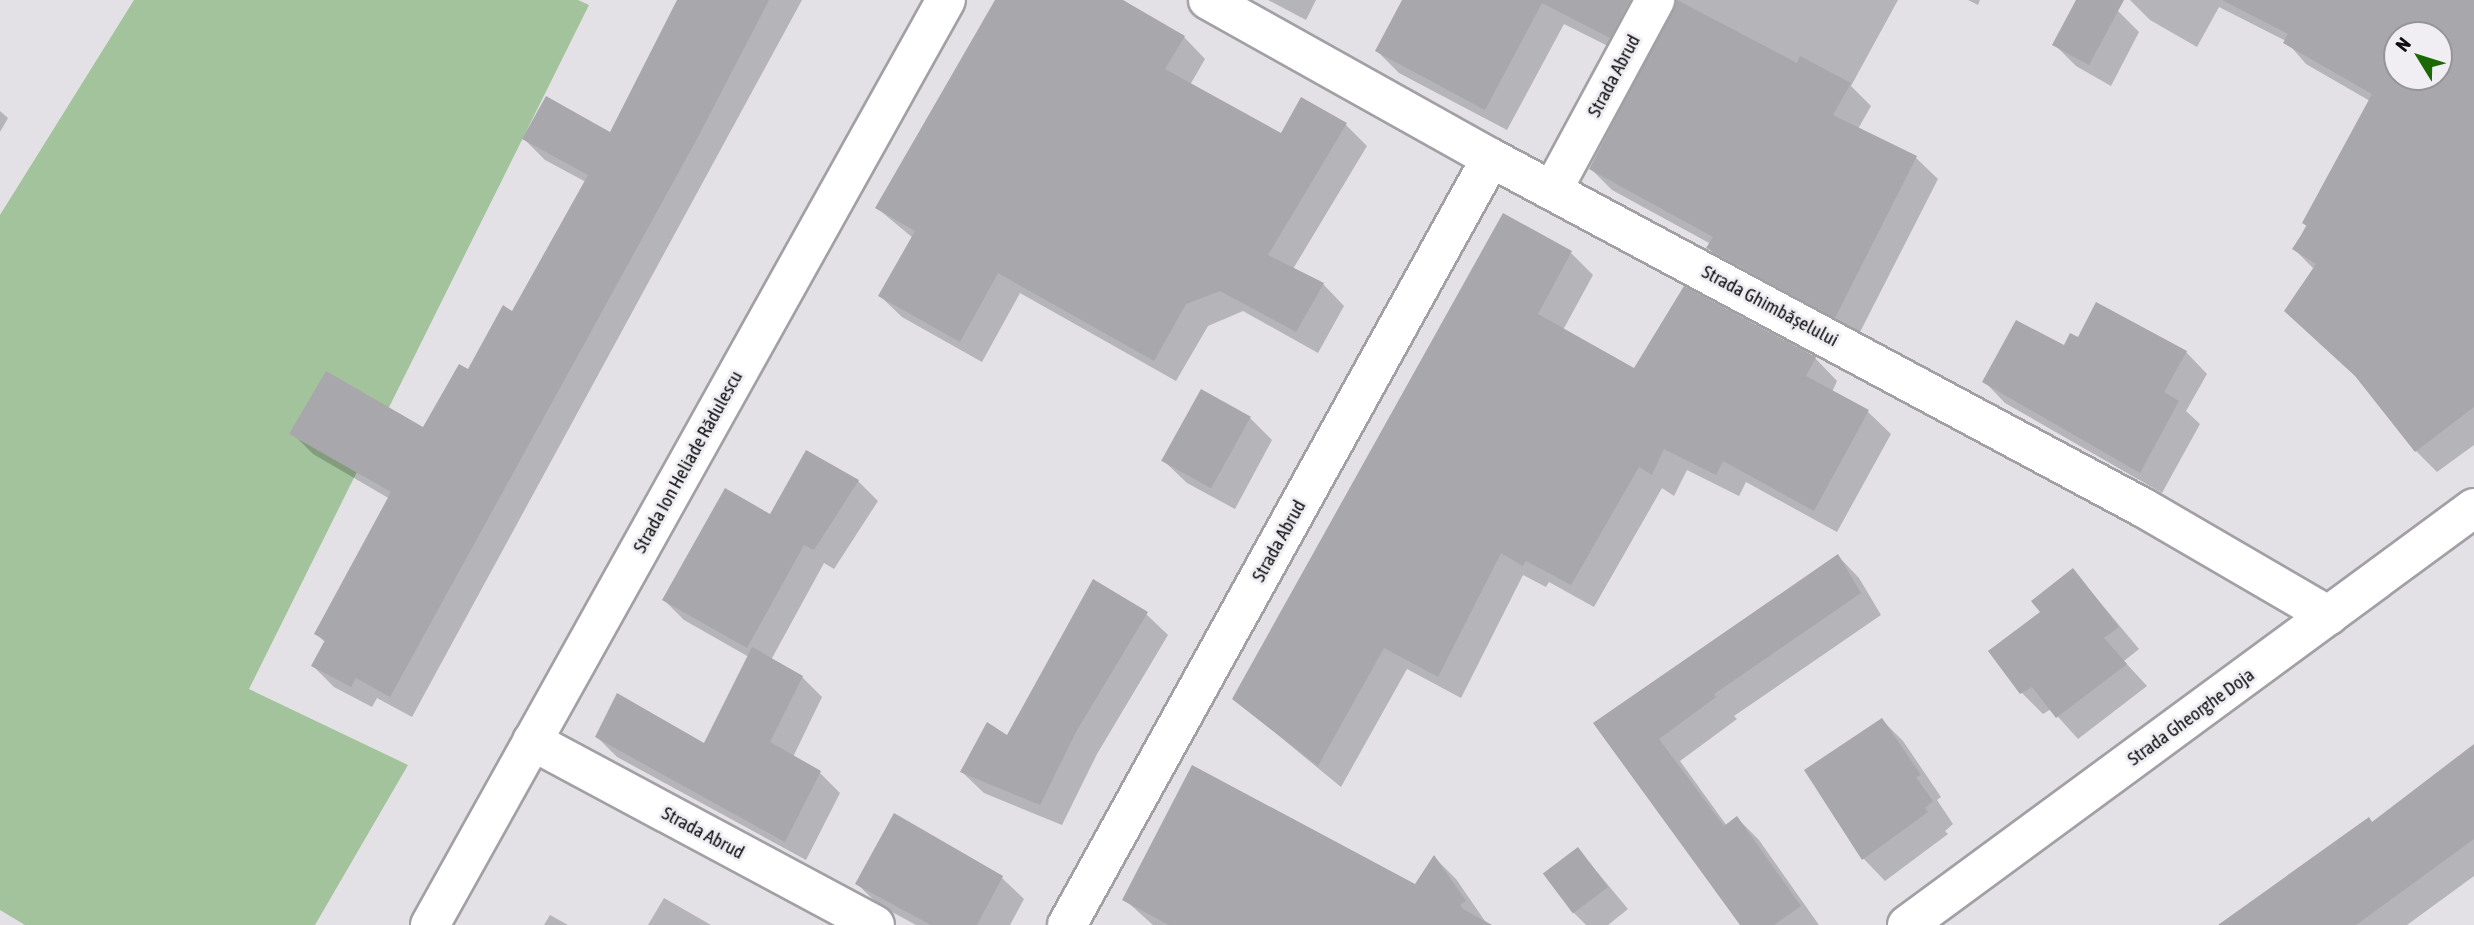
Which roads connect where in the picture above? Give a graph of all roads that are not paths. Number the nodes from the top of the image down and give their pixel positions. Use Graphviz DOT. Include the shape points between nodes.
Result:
graph roads {
  1 [pos="946,0"];
  2 [pos="1208,0"];
  3 [pos="1655,0"];
  4 [pos="1491,158"];
  5 [pos="1553,189"];
  6 [pos="2474,508"];
  7 [pos="2329,617"];
  8 [pos="532,741"];
  9 [pos="430,925"];
  10 [pos="875,925"];
  11 [pos="1067,925"];
  12 [pos="1908,925"];
  1 -- 8 [label="street, Strada Ion Heliade Rădulescu"];
  2 -- 4 [label="street, Strada Ghimbășelului"];
  3 -- 5 [label="street, Strada Abrud"];
  4 -- 5 [label="street, Strada Ghimbășelului"];
  4 -- 11 [label="street, Strada Abrud"];
  5 -- 7 [label="street, Strada Ghimbășelului" via="2142,507"];
  6 -- 7 [label="street, Strada Gheorghe Doja"];
  7 -- 12 [label="street, Strada Gheorghe Doja"];
  8 -- 9 [label="street, Strada Ion Heliade Rădulescu"];
  8 -- 10 [label="street, Strada Abrud"];
}
